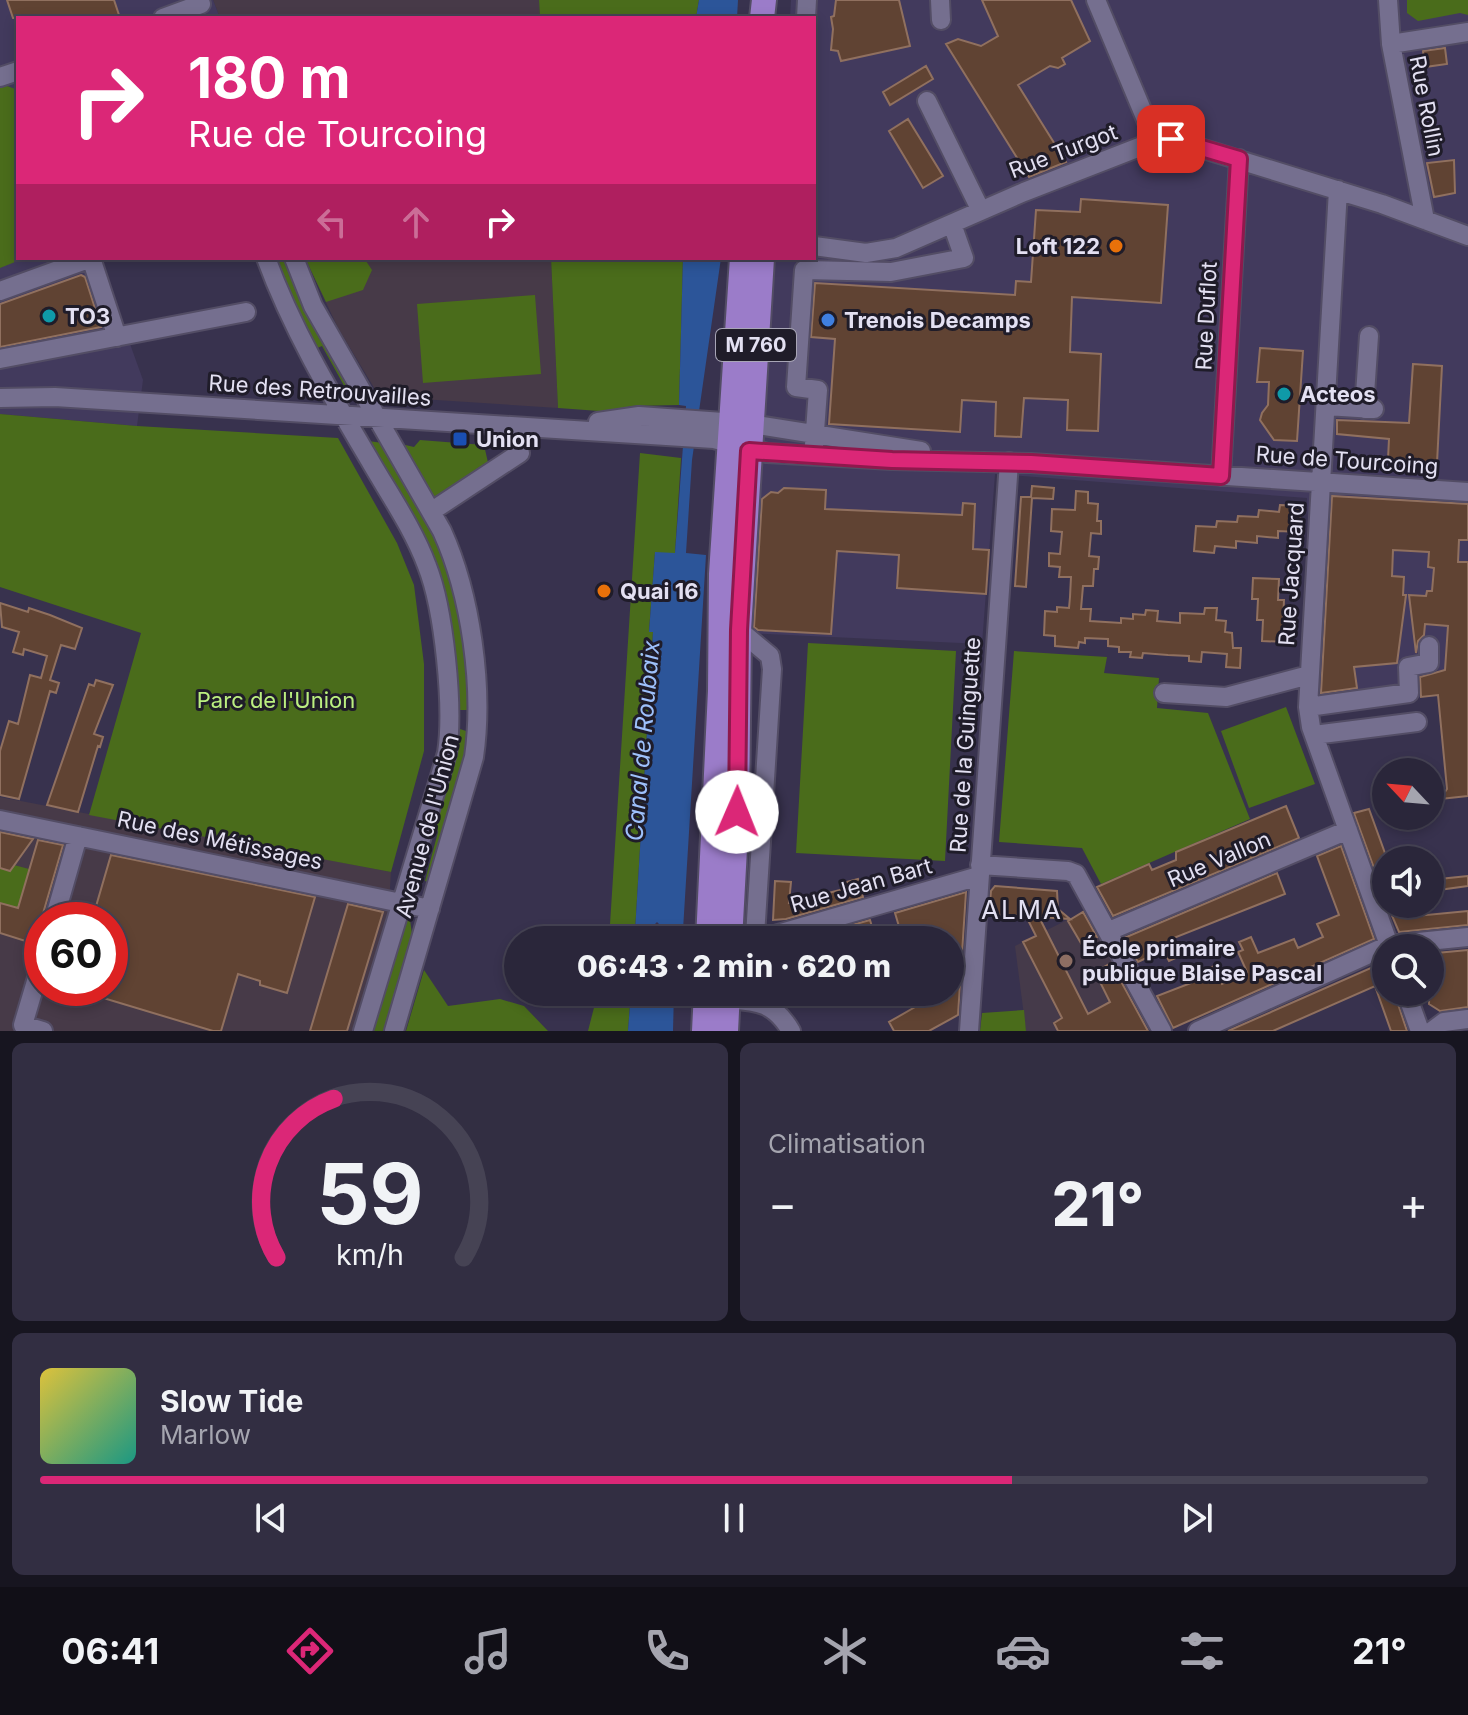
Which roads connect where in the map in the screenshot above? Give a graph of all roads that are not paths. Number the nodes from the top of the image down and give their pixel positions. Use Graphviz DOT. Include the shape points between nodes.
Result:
graph roads {
  1 [pos="940,0"];
  2 [pos="1096,0"];
  3 [pos="1388,0"];
  4 [pos="203,7"];
  5 [pos="170,12"];
  6 [pos="941,20"];
  7 [pos="1468,32"];
  8 [pos="1391,44"];
  9 [pos="927,101"];
  10 [pos="1155,141"];
  11 [pos="1239,159"];
  12 [pos="1338,190"];
  13 [pos="981,211"];
  14 [pos="1425,220"];
  15 [pos="952,224"];
  16 [pos="1468,236"];
  17 [pos="816,246"];
  18 [pos="85,260"];
  19 [pos="92,260"];
  20 [pos="267,260"];
  21 [pos="295,260"];
  22 [pos="742,260"];
  23 [pos="762,260"];
  24 [pos="0,291"];
  25 [pos="246,312"];
  26 [pos="1369,336"];
  27 [pos="117,337"];
  28 [pos="0,359"];
  29 [pos="0,399"];
  30 [pos="1332,406"];
  31 [pos="376,417"];
  32 [pos="347,420"];
  33 [pos="655,429"];
  34 [pos="734,437"];
  35 [pos="815,444"];
  36 [pos="520,453"];
  37 [pos="1009,462"];
  38 [pos="1031,463"];
  39 [pos="1221,476"];
  40 [pos="1321,483"];
  41 [pos="1468,492"];
  42 [pos="432,511"];
  43 [pos="739,630"];
  44 [pos="1429,646"];
  45 [pos="1309,675"];
  46 [pos="1164,693"];
  47 [pos="1308,707"];
  48 [pos="1417,722"];
  49 [pos="1314,735"];
  50 [pos="0,820"];
  51 [pos="1348,830"];
  52 [pos="78,836"];
  53 [pos="980,870"];
  54 [pos="59,902"];
  55 [pos="401,903"];
  56 [pos="430,909"];
  57 [pos="709,926"];
  58 [pos="731,926"];
  59 [pos="752,926"];
  60 [pos="808,926"];
  61 [pos="1109,931"];
  62 [pos="1385,934"];
  63 [pos="1468,937"];
  64 [pos="1444,940"];
  65 [pos="1372,955"];
  66 [pos="25,1006"];
  67 [pos="713,1006"];
  68 [pos="720,1006"];
  69 [pos="766,1006"];
  70 [pos="1411,1006"];
  71 [pos="1462,1019"];
  72 [pos="781,1026"];
  73 [pos="43,1031"];
  74 [pos="363,1031"];
  75 [pos="394,1031"];
  76 [pos="704,1031"];
  77 [pos="726,1031"];
  78 [pos="969,1031"];
  79 [pos="1162,1031"];
  80 [pos="1198,1031"];
  81 [pos="1420,1031"];
  82 [pos="1432,1031"];
  1 -- 6 [label="street"];
  2 -- 10 [label="street"];
  3 -- 8 [label="street, Rue Rollin"];
  4 -- 5 [label="street"];
  7 -- 8 [label="street"];
  8 -- 14 [label="street, Rue Rollin"];
  9 -- 13 [label="street"];
  10 -- 11 [label="street, Rue Turgot" via="1179,141"];
  10 -- 13 [label="street, Rue Turgot"];
  11 -- 12 [label="street, Rue Turgot"];
  11 -- 39 [label="street, Rue Duflot"];
  12 -- 14 [label="street, Rue Turgot"];
  12 -- 30 [label="street, Rue Jacquard"];
  13 -- 15 [label="street, Rue Turgot"];
  14 -- 16 [label="street, Rue Turgot"];
  15 -- 17 [label="street, Rue Turgot" via="879,253"];
  15 -- 35 [label="street" via="964,258 891,272 804,270 796,387 818,390"];
  18 -- 24 [label="street"];
  19 -- 27 [label="street"];
  20 -- 32 [label="street" via="293,325"];
  21 -- 31 [label="street, Avenue de l'Union" via="313,306"];
  22 -- 34 [label="main road, M 760"];
  23 -- 34 [label="main road, M 760"];
  25 -- 27 [label="street"];
  26 -- 30 [label="street" via="1369,409"];
  27 -- 28 [label="street"];
  29 -- 32 [label="street"];
  29 -- 32 [label="street, Rue des Retrouvailles" via="55,397"];
  30 -- 40 [label="street, Rue Jacquard"];
  31 -- 32 [label="street"];
  31 -- 33 [label="street"];
  31 -- 33 [label="street, Rue des Retrouvailles" via="582,429 638,422"];
  31 -- 33 [label="street" via="603,422 639,416"];
  31 -- 42 [label="street, Avenue de l'Union"];
  32 -- 55 [label="street" via="428,567 445,670 447,753"];
  33 -- 34 [label="street"];
  34 -- 35 [label="street, Rue de Tourcoing"];
  34 -- 35 [label="street, Rue de Tourcoing"];
  34 -- 43 [label="main road, M 760"];
  34 -- 57 [label="main road, M 760"];
  35 -- 37 [label="street, Rue de Tourcoing" via="936,460"];
  35 -- 38 [label="street"];
  36 -- 42 [label="street"];
  37 -- 38 [label="street, Rue de Tourcoing"];
  37 -- 53 [label="street, Rue de la Guinguette"];
  38 -- 39 [label="street, Rue de Tourcoing"];
  39 -- 40 [label="street, Rue de Tourcoing"];
  40 -- 41 [label="street, Rue de Tourcoing"];
  40 -- 45 [label="street, Rue Jacquard"];
  42 -- 56 [label="street, Avenue de l'Union" via="463,589 477,717 472,767"];
  43 -- 58 [label="main road, M 760"];
  43 -- 59 [label="street" via="770,656 772,669"];
  44 -- 47 [label="street" via="1429,663 1408,667 1409,693"];
  45 -- 46 [label="street" via="1226,697"];
  45 -- 47 [label="street, Rue Jacquard"];
  47 -- 49 [label="street, Rue Jacquard"];
  48 -- 49 [label="street"];
  49 -- 51 [label="street, Rue Jacquard"];
  50 -- 52 [label="street, Rue des Métissages"];
  51 -- 61 [label="street, Rue Vallon"];
  51 -- 62 [label="street, Rue Jacquard"];
  52 -- 54 [label="street"];
  52 -- 55 [label="street, Rue des Métissages"];
  53 -- 60 [label="street, Rue Jean Bart"];
  53 -- 61 [label="street" via="1073,872"];
  53 -- 78 [label="street, Rue de la Guinguette"];
  55 -- 56 [label="street, Rue des Métissages"];
  55 -- 74 [label="street"];
  56 -- 75 [label="street, Avenue de l'Union"];
  61 -- 79 [label="street"];
  63 -- 64 [label="street"];
  65 -- 80 [label="street"];
  66 -- 73 [label="street" via="23,1025"];
  67 -- 76 [label="main road"];
  68 -- 77 [label="main road"];
  69 -- 72 [label="street"];
  70 -- 81 [label="street"];
  71 -- 82 [label="street"];
}
